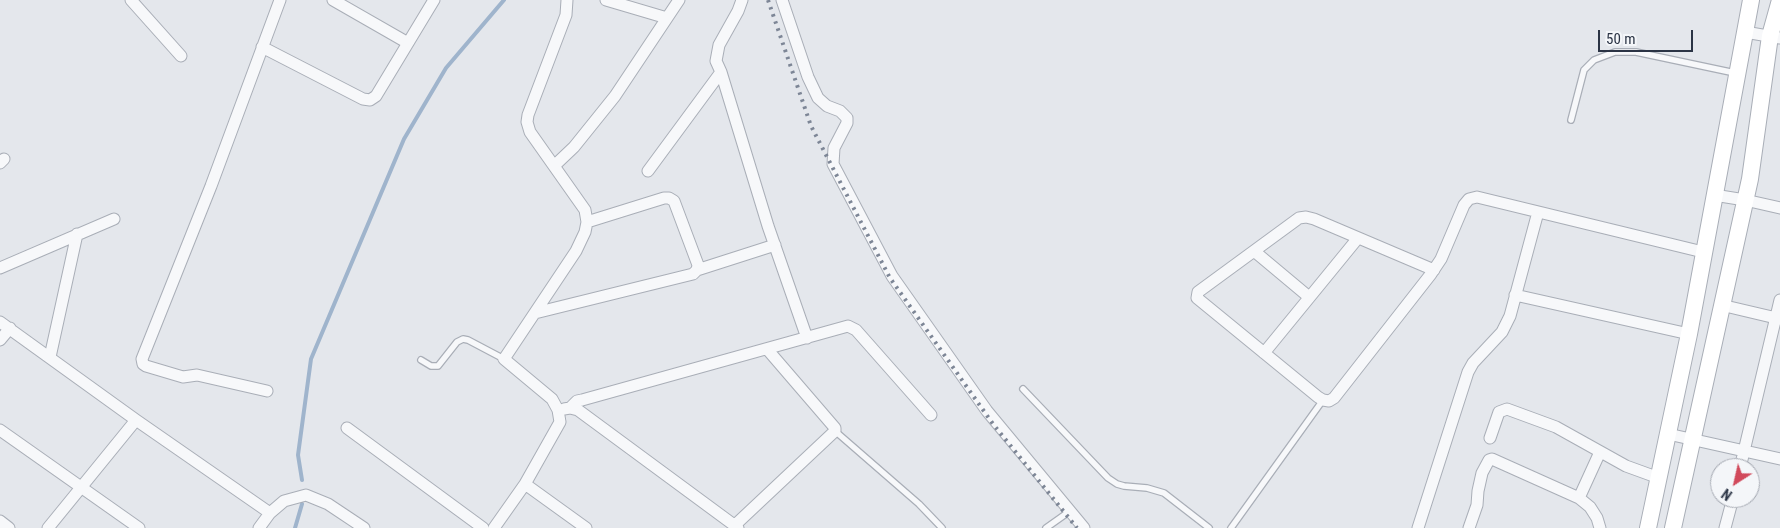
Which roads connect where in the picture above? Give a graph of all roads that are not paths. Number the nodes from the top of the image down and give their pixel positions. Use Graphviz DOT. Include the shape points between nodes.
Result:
graph roads {
  1 [pos="131,0"];
  2 [pos="280,0"];
  3 [pos="333,0"];
  4 [pos="434,0"];
  5 [pos="567,0"];
  6 [pos="606,0"];
  7 [pos="679,0"];
  8 [pos="742,0"];
  9 [pos="782,0"];
  10 [pos="1752,0"];
  11 [pos="1780,0"];
  12 [pos="667,18"];
  13 [pos="1745,32"];
  14 [pos="1775,37"];
  15 [pos="408,43"];
  16 [pos="262,46"];
  17 [pos="181,56"];
  18 [pos="721,72"];
  19 [pos="1737,73"];
  20 [pos="1571,120"];
  21 [pos="554,166"];
  22 [pos="648,171"];
  23 [pos="1714,195"];
  24 [pos="1745,200"];
  25 [pos="1780,208"];
  26 [pos="1538,212"];
  27 [pos="114,219"];
  28 [pos="587,222"];
  29 [pos="77,234"];
  30 [pos="1358,238"];
  31 [pos="775,245"];
  32 [pos="1254,251"];
  33 [pos="1703,252"];
  34 [pos="0,268"];
  35 [pos="697,270"];
  36 [pos="1434,270"];
  37 [pos="1516,295"];
  38 [pos="1309,297"];
  39 [pos="1780,300"];
  40 [pos="1721,306"];
  41 [pos="535,313"];
  42 [pos="1778,318"];
  43 [pos="5,325"];
  44 [pos="1689,334"];
  45 [pos="807,338"];
  46 [pos="0,340"];
  47 [pos="767,349"];
  48 [pos="1264,352"];
  49 [pos="50,357"];
  50 [pos="504,359"];
  51 [pos="421,360"];
  52 [pos="1023,389"];
  53 [pos="267,391"];
  54 [pos="1323,400"];
  55 [pos="570,408"];
  56 [pos="558,410"];
  57 [pos="931,415"];
  58 [pos="136,420"];
  59 [pos="347,428"];
  60 [pos="0,430"];
  61 [pos="835,431"];
  62 [pos="1668,434"];
  63 [pos="1490,438"];
  64 [pos="1692,439"];
  65 [pos="1744,451"];
  66 [pos="1600,452"];
  67 [pos="1742,458"];
  68 [pos="1780,459"];
  69 [pos="1659,478"];
  70 [pos="524,484"];
  71 [pos="81,486"];
  72 [pos="1579,498"];
  73 [pos="1730,508"];
  74 [pos="1070,511"];
  75 [pos="270,513"];
  76 [pos="0,522"];
  77 [pos="736,527"];
  78 [pos="9,528"];
  79 [pos="48,528"];
  80 [pos="138,528"];
  81 [pos="259,528"];
  82 [pos="364,528"];
  83 [pos="483,528"];
  84 [pos="494,528"];
  85 [pos="586,528"];
  86 [pos="942,528"];
  87 [pos="1046,528"];
  88 [pos="1084,528"];
  89 [pos="1209,528"];
  90 [pos="1231,528"];
  91 [pos="1418,528"];
  92 [pos="1469,528"];
  93 [pos="1600,528"];
  94 [pos="1648,528"];
  95 [pos="1673,528"];
  96 [pos="1725,528"];
  1 -- 17 [label="street"];
  2 -- 16 [label="street"];
  3 -- 15 [label="street"];
  4 -- 15 [label="street"];
  5 -- 21 [label="street" via="566,16 527,122 530,132"];
  6 -- 12 [label="street"];
  7 -- 12 [label="street"];
  8 -- 18 [label="street" via="716,52"];
  9 -- 74 [label="street" via="818,98 847,118 834,148 833,164 892,276 987,412"];
  10 -- 13 [label="main road"];
  11 -- 14 [label="main road"];
  12 -- 21 [label="street" via="603,112"];
  13 -- 14 [label="street"];
  13 -- 19 [label="main road"];
  14 -- 24 [label="main road"];
  15 -- 16 [label="street" via="376,96 370,100"];
  16 -- 53 [label="street" via="142,359 146,366 183,377 193,374"];
  18 -- 22 [label="street"];
  18 -- 31 [label="street"];
  19 -- 20 [label="lane" via="1636,52 1615,52 1594,60 1584,70"];
  19 -- 23 [label="main road"];
  21 -- 28 [label="street" via="585,210"];
  23 -- 24 [label="street"];
  23 -- 33 [label="main road"];
  24 -- 25 [label="street"];
  24 -- 40 [label="main road"];
  26 -- 33 [label="street"];
  26 -- 36 [label="street" via="1477,197 1469,199"];
  26 -- 37 [label="street"];
  27 -- 29 [label="street"];
  28 -- 35 [label="street" via="670,198 698,265"];
  28 -- 41 [label="street" via="576,251"];
  29 -- 34 [label="street"];
  29 -- 49 [label="street"];
  30 -- 32 [label="street" via="1306,217 1299,218"];
  30 -- 36 [label="street"];
  30 -- 38 [label="street"];
  31 -- 35 [label="street"];
  31 -- 45 [label="street"];
  32 -- 38 [label="street"];
  32 -- 48 [label="street" via="1198,292 1197,298"];
  33 -- 44 [label="main road"];
  35 -- 41 [label="street" via="694,274"];
  36 -- 54 [label="street" via="1334,398"];
  37 -- 44 [label="street"];
  37 -- 91 [label="street" via="1502,332 1468,372"];
  38 -- 48 [label="street"];
  39 -- 42 [label="street"];
  40 -- 42 [label="street"];
  40 -- 64 [label="main road"];
  41 -- 50 [label="street"];
  42 -- 65 [label="street"];
  43 -- 46 [label="street"];
  43 -- 49 [label="street"];
  44 -- 62 [label="main road"];
  45 -- 47 [label="street"];
  45 -- 57 [label="street" via="852,327"];
  47 -- 55 [label="street" via="577,401"];
  47 -- 61 [label="street"];
  48 -- 54 [label="street"];
  49 -- 58 [label="street"];
  50 -- 51 [label="lane" via="462,339 438,366"];
  50 -- 56 [label="street" via="552,399"];
  52 -- 89 [label="lane" via="1116,484 1164,493"];
  54 -- 90 [label="lane"];
  55 -- 56 [label="street"];
  55 -- 77 [label="street" via="578,410"];
  56 -- 70 [label="street" via="560,422"];
  58 -- 71 [label="street"];
  58 -- 75 [label="street"];
  59 -- 83 [label="street"];
  60 -- 71 [label="street"];
  61 -- 77 [label="street"];
  61 -- 86 [label="lane"];
  62 -- 64 [label="street"];
  62 -- 69 [label="main road"];
  63 -- 66 [label="street" via="1499,412 1507,409 1556,428"];
  64 -- 65 [label="street"];
  64 -- 95 [label="main road"];
  65 -- 67 [label="street"];
  65 -- 68 [label="street"];
  66 -- 69 [label="street" via="1634,470"];
  66 -- 72 [label="street"];
  69 -- 94 [label="main road"];
  70 -- 84 [label="street"];
  70 -- 85 [label="street"];
  71 -- 79 [label="street"];
  71 -- 80 [label="street"];
  72 -- 92 [label="street" via="1492,459 1482,474"];
  72 -- 93 [label="street" via="1590,507"];
  73 -- 96 [label="street"];
  74 -- 87 [label="lane"];
  74 -- 88 [label="street"];
  75 -- 81 [label="street"];
  75 -- 82 [label="street" via="284,502 306,495 328,504"];
  76 -- 78 [label="street"];
}
